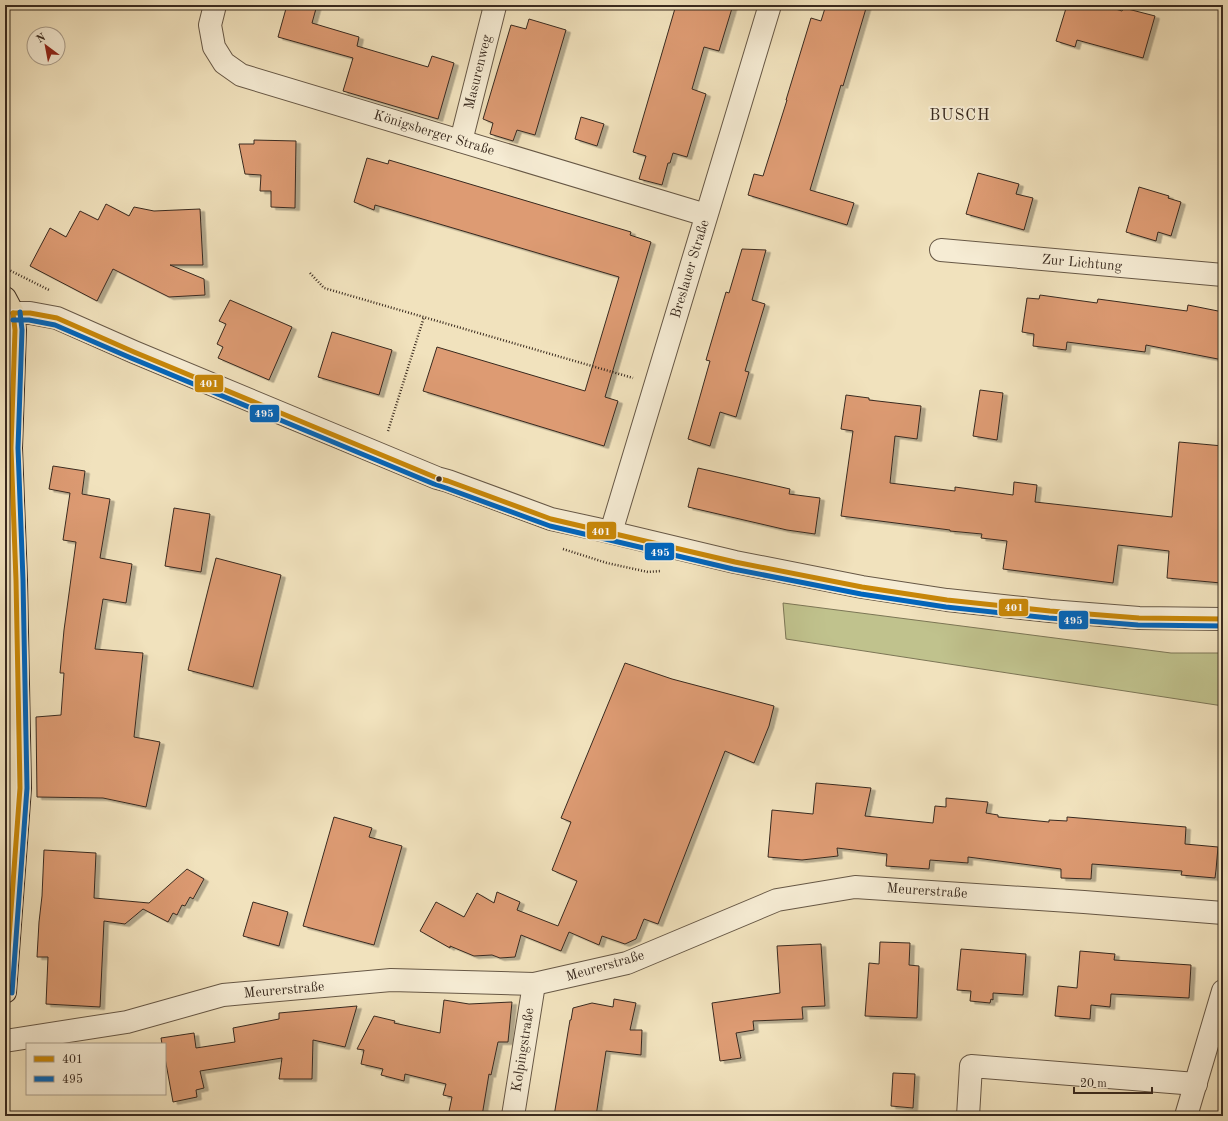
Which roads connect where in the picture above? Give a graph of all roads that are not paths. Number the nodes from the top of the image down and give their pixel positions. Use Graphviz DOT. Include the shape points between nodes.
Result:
graph roads {
  1 [pos="216,5"];
  2 [pos="492,5"];
  3 [pos="770,5"];
  4 [pos="461,141"];
  5 [pos="706,215"];
  6 [pos="941,250"];
  7 [pos="1223,275"];
  8 [pos="9,305"];
  9 [pos="9,415"];
  10 [pos="610,532"];
  11 [pos="1223,619"];
  12 [pos="1223,913"];
  13 [pos="534,984"];
  14 [pos="1223,991"];
  15 [pos="5,992"];
  16 [pos="5,1041"];
  17 [pos="1196,1084"];
  18 [pos="513,1116"];
  19 [pos="968,1116"];
  20 [pos="1186,1116"];
  1 -- 4 [label="street, Königsberger Straße" via="210,25 214,47 224,63 241,75"];
  2 -- 4 [label="street, Masurenweg" via="494,6"];
  3 -- 5 [label="street, Breslauer Straße"];
  4 -- 5 [label="street, Königsberger Straße"];
  5 -- 10 [label="street, Breslauer Straße"];
  6 -- 7 [label="street, Zur Lichtung"];
  8 -- 9 [label="main road" via="15,330"];
  8 -- 10 [label="street" via="30,313 57,318 437,478 551,520"];
  9 -- 15 [label="main road" via="20,788"];
  10 -- 11 [label="street" via="735,562 862,587 947,600 1132,618"];
  12 -- 13 [label="street, Meurerstraße" via="855,887 777,900 627,963"];
  13 -- 16 [label="street, Meurerstraße" via="391,980 223,995 127,1022"];
  13 -- 18 [label="street, Kolpingstraße"];
  14 -- 17 [label="street"];
  17 -- 19 [label="street" via="971,1066"];
  17 -- 20 [label="street"];
}
